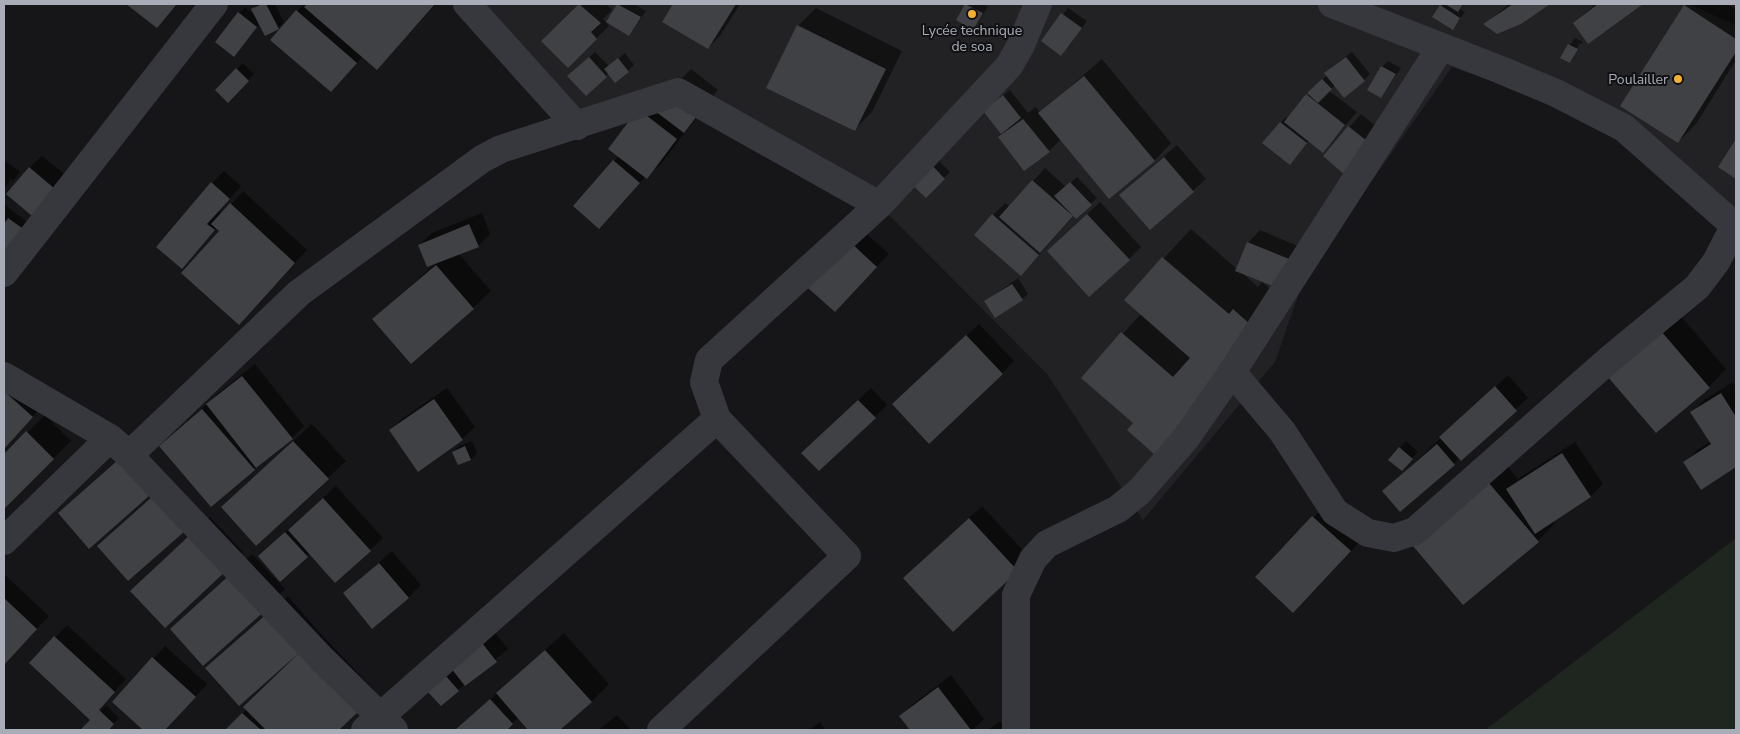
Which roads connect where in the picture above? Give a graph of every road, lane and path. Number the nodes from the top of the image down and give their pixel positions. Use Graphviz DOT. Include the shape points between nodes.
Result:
graph roads {
  1 [pos="214,4"];
  2 [pos="467,4"];
  3 [pos="1038,4"];
  4 [pos="1342,6"];
  5 [pos="1441,47"];
  6 [pos="577,126"];
  7 [pos="879,205"];
  8 [pos="1735,227"];
  9 [pos="4,273"];
  10 [pos="1232,372"];
  11 [pos="4,376"];
  12 [pos="717,419"];
  13 [pos="120,446"];
  14 [pos="4,541"];
  15 [pos="380,726"];
  16 [pos="661,730"];
  17 [pos="1016,730"];
  1 -- 9 [label="street"];
  2 -- 6 [label="street"];
  3 -- 7 [label="street" via="1009,66"];
  4 -- 5 [label="street"];
  5 -- 8 [label="street" via="1556,93 1624,128"];
  5 -- 10 [label="street"];
  6 -- 7 [label="street" via="678,92"];
  6 -- 13 [label="street" via="501,149 426,199 299,293"];
  7 -- 12 [label="street" via="708,360 704,382"];
  8 -- 10 [label="street" via="1716,262 1697,287 1611,358 1415,531 1394,538 1368,533 1335,512 1282,431"];
  10 -- 17 [label="street" via="1186,438 1138,492 1118,509 1047,544 1033,559 1016,595"];
  11 -- 13 [label="street"];
  12 -- 15 [label="street"];
  12 -- 16 [label="street" via="847,556"];
  13 -- 14 [label="street"];
  13 -- 15 [label="street"];
}
